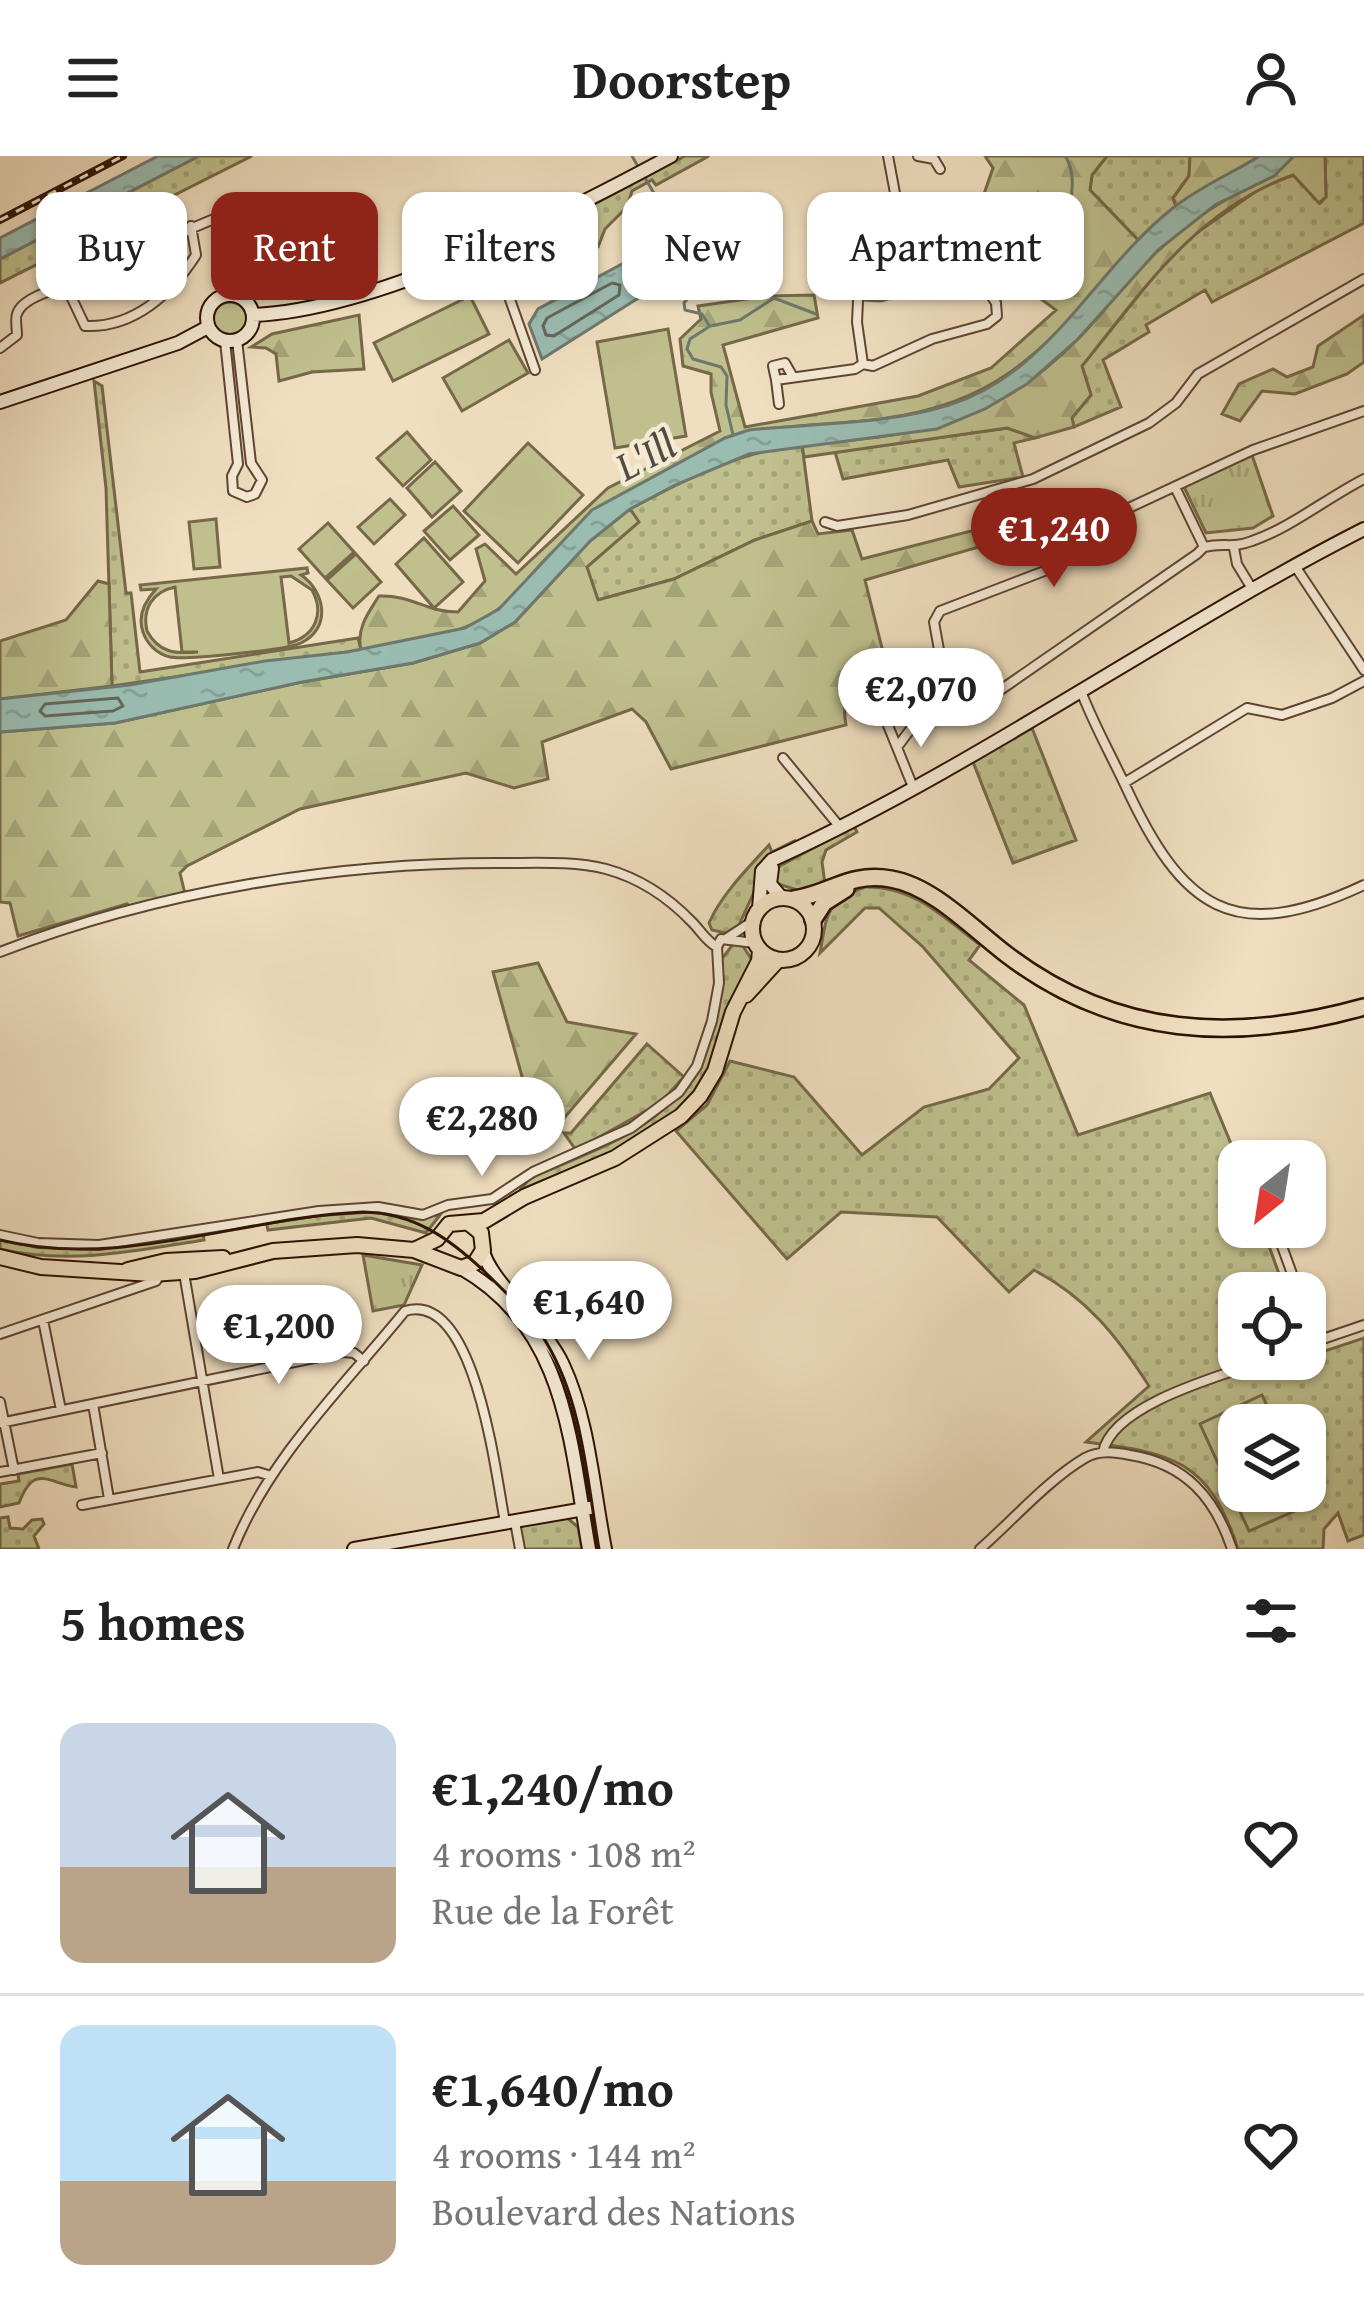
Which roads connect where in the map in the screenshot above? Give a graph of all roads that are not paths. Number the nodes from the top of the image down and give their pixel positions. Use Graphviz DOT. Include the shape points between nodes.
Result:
graph roads {
  1 [pos="671,156"];
  2 [pos="887,156"];
  3 [pos="918,156"];
  4 [pos="940,169"];
  5 [pos="895,192"];
  6 [pos="598,193"];
  7 [pos="211,220"];
  8 [pos="191,226"];
  9 [pos="187,228"];
  10 [pos="187,270"];
  11 [pos="1364,279"];
  12 [pos="402,280"];
  13 [pos="36,299"];
  14 [pos="73,300"];
  15 [pos="160,300"];
  16 [pos="220,300"];
  17 [pos="242,300"];
  18 [pos="510,300"];
  19 [pos="858,300"];
  20 [pos="992,300"];
  21 [pos="253,315"];
  22 [pos="208,327"];
  23 [pos="231,340"];
  24 [pos="0,348"];
  25 [pos="863,364"];
  26 [pos="536,370"];
  27 [pos="794,377"];
  28 [pos="776,380"];
  29 [pos="0,402"];
  30 [pos="779,404"];
  31 [pos="1364,411"];
  32 [pos="1364,478"];
  33 [pos="1175,488"];
  34 [pos="825,522"];
  35 [pos="1364,529"];
  36 [pos="1204,548"];
  37 [pos="1234,548"];
  38 [pos="1294,565"];
  39 [pos="1251,587"];
  40 [pos="1364,670"];
  41 [pos="1364,681"];
  42 [pos="945,682"];
  43 [pos="1081,692"];
  44 [pos="926,707"];
  45 [pos="898,746"];
  46 [pos="783,758"];
  47 [pos="1124,783"];
  48 [pos="914,788"];
  49 [pos="844,825"];
  50 [pos="793,851"];
  51 [pos="878,879"];
  52 [pos="1364,885"];
  53 [pos="787,898"];
  54 [pos="756,915"];
  55 [pos="813,920"];
  56 [pos="722,942"];
  57 [pos="758,947"];
  58 [pos="0,952"];
  59 [pos="778,959"];
  60 [pos="741,998"];
  61 [pos="1364,1007"];
  62 [pos="510,1206"];
  63 [pos="470,1224"];
  64 [pos="0,1235"];
  65 [pos="437,1239"];
  66 [pos="483,1244"];
  67 [pos="414,1250"];
  68 [pos="0,1257"];
  69 [pos="440,1257"];
  70 [pos="179,1268"];
  71 [pos="461,1268"];
  72 [pos="128,1270"];
  73 [pos="160,1274"];
  74 [pos="43,1320"];
  75 [pos="1364,1325"];
  76 [pos="0,1334"];
  77 [pos="1326,1338"];
  78 [pos="364,1361"];
  79 [pos="1218,1377"];
  80 [pos="202,1381"];
  81 [pos="0,1402"];
  82 [pos="93,1404"];
  83 [pos="61,1410"];
  84 [pos="2,1422"];
  85 [pos="101,1453"];
  86 [pos="1103,1453"];
  87 [pos="14,1470"];
  88 [pos="0,1472"];
  89 [pos="271,1476"];
  90 [pos="219,1479"];
  91 [pos="109,1499"];
  92 [pos="82,1504"];
  93 [pos="597,1507"];
  94 [pos="582,1510"];
  95 [pos="510,1521"];
  96 [pos="233,1549"];
  97 [pos="354,1549"];
  98 [pos="520,1549"];
  99 [pos="589,1549"];
  100 [pos="605,1549"];
  101 [pos="980,1549"];
  102 [pos="1232,1549"];
  1 -- 6 [label="main road"];
  2 -- 5 [label="street"];
  3 -- 4 [label="street"];
  7 -- 8 [label="street"];
  8 -- 9 [label="street"];
  8 -- 10 [label="street" via="196,256"];
  11 -- 34 [label="street" via="1198,374 1150,422 1033,478 908,514"];
  12 -- 21 [label="main road"];
  13 -- 24 [label="street" via="20,307 17,335"];
  14 -- 15 [label="street" via="85,326 128,318"];
  16 -- 22 [label="main road" via="208,308"];
  17 -- 21 [label="main road"];
  18 -- 26 [label="street"];
  19 -- 25 [label="street"];
  20 -- 25 [label="street" via="998,309 987,324"];
  21 -- 23 [label="main road" via="249,332"];
  22 -- 23 [label="main road"];
  22 -- 29 [label="main road"];
  23 -- 23 [label="street" via="238,464 231,483 247,497 262,480 251,463"];
  25 -- 27 [label="street"];
  27 -- 28 [label="street"];
  27 -- 28 [label="street" via="785,363 773,366"];
  28 -- 30 [label="street"];
  31 -- 33 [label="street" via="1294,433"];
  32 -- 37 [label="street"];
  33 -- 36 [label="street"];
  33 -- 42 [label="street" via="1088,527 1047,570 940,611 934,622"];
  35 -- 38 [label="main road"];
  36 -- 37 [label="street"];
  36 -- 42 [label="street" via="998,692"];
  37 -- 39 [label="street"];
  38 -- 39 [label="main road"];
  38 -- 40 [label="street"];
  39 -- 43 [label="main road"];
  41 -- 47 [label="street" via="1282,715 1247,708"];
  42 -- 44 [label="street"];
  43 -- 47 [label="street"];
  43 -- 48 [label="main road"];
  44 -- 45 [label="street"];
  44 -- 45 [label="street" via="897,691 883,712"];
  45 -- 48 [label="street"];
  46 -- 49 [label="street"];
  47 -- 52 [label="street" via="1179,878 1225,910 1298,910"];
  48 -- 49 [label="main road"];
  49 -- 50 [label="main road"];
  50 -- 53 [label="main road" via="769,874"];
  50 -- 54 [label="main road" via="765,866"];
  51 -- 53 [label="highway" via="858,877"];
  51 -- 55 [label="highway" via="835,895"];
  51 -- 61 [label="highway" via="913,887 1024,968 1130,1017 1259,1029"];
  53 -- 54 [label="main road"];
  53 -- 55 [label="main road"];
  54 -- 56 [label="street"];
  54 -- 57 [label="main road"];
  55 -- 59 [label="main road" via="805,951"];
  56 -- 57 [label="street"];
  56 -- 58 [label="street" via="662,896 607,869 444,862 210,893"];
  56 -- 64 [label="street" via="718,991 693,1074 657,1112 492,1199 430,1214 362,1206 99,1245"];
  57 -- 59 [label="main road"];
  57 -- 60 [label="main road"];
  59 -- 60 [label="main road"];
  60 -- 62 [label="main road" via="715,1071 673,1123"];
  62 -- 63 [label="main road"];
  62 -- 66 [label="main road"];
  63 -- 65 [label="main road" via="449,1224"];
  63 -- 66 [label="main road"];
  65 -- 67 [label="main road"];
  65 -- 69 [label="main road"];
  66 -- 71 [label="main road" via="475,1263"];
  66 -- 93 [label="main road" via="487,1266 534,1318 565,1369"];
  67 -- 69 [label="main road"];
  67 -- 70 [label="main road" via="343,1244"];
  68 -- 72 [label="main road"];
  69 -- 71 [label="main road"];
  70 -- 72 [label="main road"];
  70 -- 73 [label="main road"];
  70 -- 80 [label="street"];
  71 -- 94 [label="main road" via="518,1319 552,1370"];
  72 -- 73 [label="main road"];
  73 -- 74 [label="street"];
  74 -- 76 [label="street"];
  74 -- 83 [label="street"];
  75 -- 77 [label="street"];
  78 -- 80 [label="street" via="343,1352"];
  78 -- 89 [label="street"];
  78 -- 95 [label="street" via="405,1311 421,1309 449,1327 484,1410"];
  79 -- 86 [label="street" via="1138,1412 1109,1436"];
  80 -- 82 [label="street"];
  80 -- 90 [label="street"];
  81 -- 84 [label="street"];
  82 -- 83 [label="street"];
  82 -- 85 [label="street"];
  83 -- 84 [label="street"];
  84 -- 87 [label="street"];
  85 -- 87 [label="street"];
  85 -- 91 [label="street"];
  86 -- 101 [label="street" via="1077,1464"];
  86 -- 102 [label="street" via="1150,1459 1191,1479 1218,1511"];
  87 -- 88 [label="street"];
  89 -- 90 [label="street"];
  89 -- 96 [label="street"];
  90 -- 91 [label="street"];
  91 -- 92 [label="street"];
  93 -- 94 [label="main road"];
  93 -- 100 [label="main road"];
  94 -- 95 [label="main road"];
  94 -- 99 [label="main road"];
  95 -- 97 [label="main road"];
  95 -- 98 [label="street"];
}
